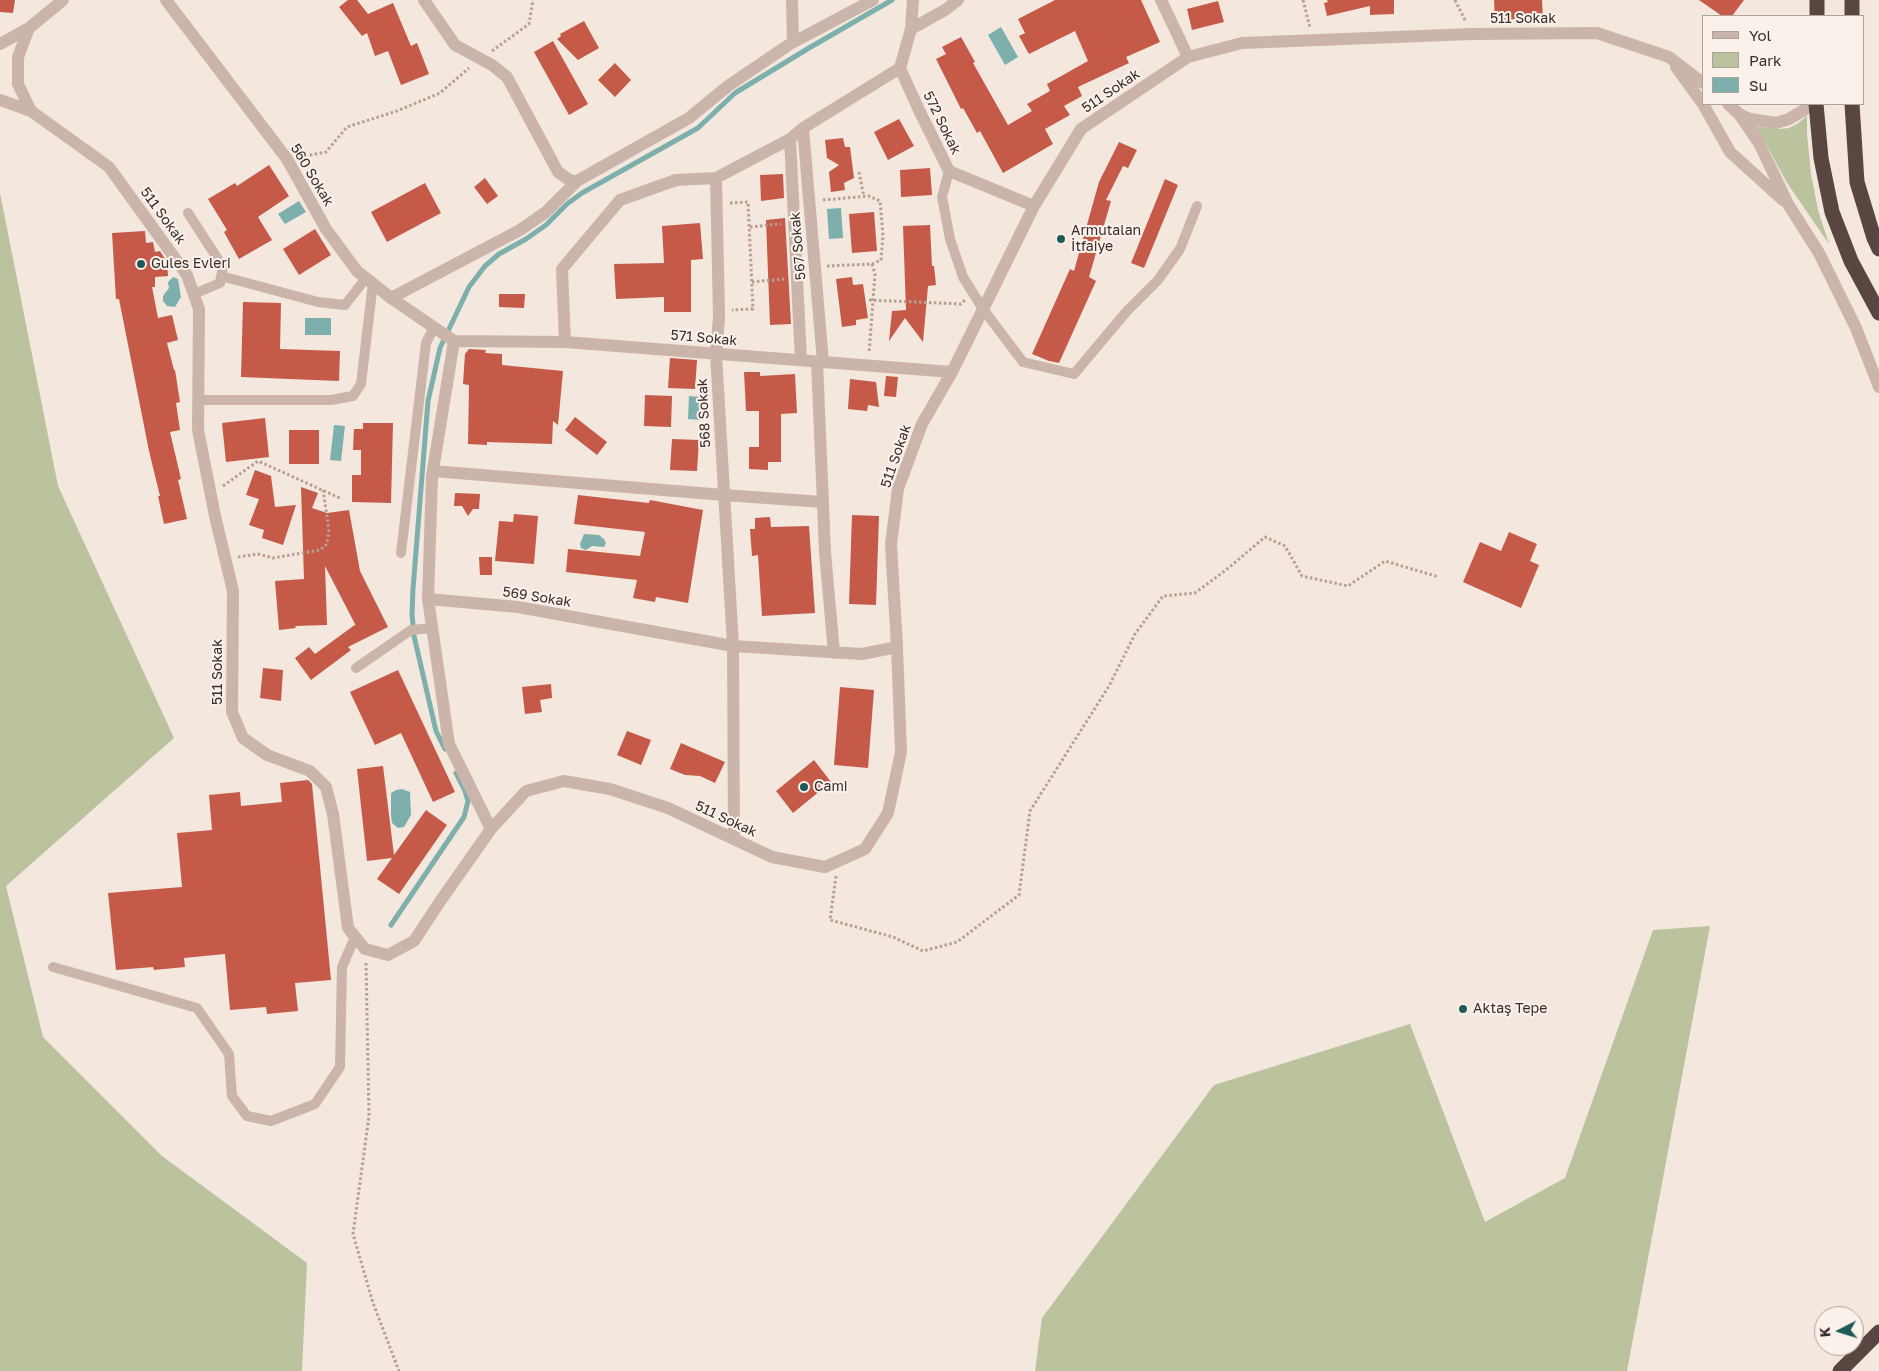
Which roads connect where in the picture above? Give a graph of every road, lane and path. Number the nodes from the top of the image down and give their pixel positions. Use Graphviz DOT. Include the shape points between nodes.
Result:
graph roads {
  1 [pos="63,0"];
  2 [pos="166,0"];
  3 [pos="424,0"];
  4 [pos="533,0"];
  5 [pos="792,0"];
  6 [pos="873,0"];
  7 [pos="914,0"];
  8 [pos="958,0"];
  9 [pos="1161,0"];
  10 [pos="1303,0"];
  11 [pos="1455,0"];
  12 [pos="1817,0"];
  13 [pos="1852,0"];
  14 [pos="1817,15"];
  15 [pos="1852,15"];
  16 [pos="29,28"];
  17 [pos="911,29"];
  18 [pos="1472,34"];
  19 [pos="1314,40"];
  20 [pos="793,42"];
  21 [pos="0,44"];
  22 [pos="1188,57"];
  23 [pos="1669,57"];
  24 [pos="480,59"];
  25 [pos="900,68"];
  26 [pos="1702,81"];
  27 [pos="0,100"];
  28 [pos="1702,103"];
  29 [pos="1704,105"];
  30 [pos="1729,105"];
  31 [pos="1808,105"];
  32 [pos="1816,105"];
  33 [pos="1852,105"];
  34 [pos="31,111"];
  35 [pos="1739,114"];
  36 [pos="803,128"];
  37 [pos="790,139"];
  38 [pos="287,159"];
  39 [pos="949,171"];
  40 [pos="859,172"];
  41 [pos="716,178"];
  42 [pos="577,181"];
  43 [pos="864,197"];
  44 [pos="817,201"];
  45 [pos="717,204"];
  46 [pos="1788,204"];
  47 [pos="1034,206"];
  48 [pos="1197,206"];
  49 [pos="188,214"];
  50 [pos="794,223"];
  51 [pos="749,227"];
  52 [pos="1879,249"];
  53 [pos="872,264"];
  54 [pos="822,266"];
  55 [pos="221,276"];
  56 [pos="797,278"];
  57 [pos="369,281"];
  58 [pos="752,282"];
  59 [pos="194,294"];
  60 [pos="973,294"];
  61 [pos="391,298"];
  62 [pos="869,300"];
  63 [pos="874,300"];
  64 [pos="983,309"];
  65 [pos="719,311"];
  66 [pos="1879,314"];
  67 [pos="445,335"];
  68 [pos="565,342"];
  69 [pos="716,354"];
  70 [pos="801,360"];
  71 [pos="820,362"];
  72 [pos="868,366"];
  73 [pos="952,372"];
  74 [pos="1879,387"];
  75 [pos="198,400"];
  76 [pos="433,471"];
  77 [pos="323,490"];
  78 [pos="211,495"];
  79 [pos="724,495"];
  80 [pos="342,499"];
  81 [pos="823,502"];
  82 [pos="401,553"];
  83 [pos="225,559"];
  84 [pos="1439,577"];
  85 [pos="428,599"];
  86 [pos="421,629"];
  87 [pos="733,646"];
  88 [pos="897,647"];
  89 [pos="834,653"];
  90 [pos="356,668"];
  91 [pos="491,829"];
  92 [pos="734,839"];
  93 [pos="838,861"];
  94 [pos="355,937"];
  95 [pos="366,949"];
  96 [pos="53,967"];
  97 [pos="1879,1332"];
  98 [pos="399,1371"];
  99 [pos="1840,1371"];
  1 -- 16 [label="street, 511 Sokak"];
  2 -- 38 [label="street, 560 Sokak"];
  3 -- 24 [label="street" via="455,45"];
  4 -- 24 [label="path" via="528,24"];
  5 -- 20 [label="street"];
  6 -- 20 [label="street"];
  7 -- 17 [label="street"];
  8 -- 17 [label="street"];
  9 -- 22 [label="street"];
  10 -- 19 [label="path"];
  11 -- 18 [label="path"];
  12 -- 14 [label="highway"];
  13 -- 15 [label="highway"];
  16 -- 21 [label="street"];
  16 -- 34 [label="street, 511 Sokak" via="18,57 18,84"];
  17 -- 25 [label="street"];
  18 -- 19 [label="street, 511 Sokak"];
  18 -- 23 [label="street, 511 Sokak" via="1598,33"];
  19 -- 22 [label="street, 511 Sokak" via="1242,44"];
  20 -- 42 [label="street" via="728,86 689,118"];
  22 -- 47 [label="street, 511 Sokak" via="1081,129"];
  23 -- 26 [label="street, 511 Sokak"];
  23 -- 28 [label="street"];
  24 -- 38 [label="path" via="440,92 397,111 347,127 326,152"];
  24 -- 42 [label="street" via="507,76 558,172 571,181"];
  25 -- 36 [label="street"];
  25 -- 39 [label="street, 572 Sokak"];
  27 -- 34 [label="street"];
  29 -- 46 [label="street" via="1730,152"];
  30 -- 35 [label="street"];
  31 -- 35 [label="street" via="1789,120 1776,123"];
  32 -- 66 [label="highway" via="1821,158 1832,212 1851,261"];
  33 -- 52 [label="highway" via="1857,182"];
  34 -- 59 [label="street, 511 Sokak" via="109,167 187,274"];
  35 -- 46 [label="street" via="1759,143"];
  36 -- 37 [label="street"];
  36 -- 71 [label="street, 567 Sokak"];
  37 -- 41 [label="street"];
  37 -- 50 [label="street, 567 Sokak"];
  38 -- 57 [label="street, 560 Sokak" via="326,229 357,271"];
  39 -- 47 [label="street, 572 Sokak"];
  39 -- 60 [label="lane" via="942,197 950,240 963,277"];
  40 -- 43 [label="path"];
  41 -- 45 [label="street, 568 Sokak"];
  41 -- 68 [label="street" via="676,180 620,200 562,269"];
  42 -- 61 [label="street" via="546,212 520,230"];
  43 -- 44 [label="path"];
  43 -- 53 [label="path" via="880,201 881,260"];
  45 -- 51 [label="path" via="748,202"];
  45 -- 65 [label="street, 568 Sokak"];
  46 -- 74 [label="street" via="1819,253 1856,328"];
  47 -- 64 [label="street, 511 Sokak"];
  48 -- 64 [label="lane" via="1180,249 1158,280 1074,374 1023,362"];
  49 -- 55 [label="lane" via="223,267"];
  50 -- 51 [label="path"];
  50 -- 56 [label="street, 567 Sokak"];
  51 -- 58 [label="path"];
  53 -- 54 [label="path"];
  53 -- 63 [label="path"];
  55 -- 57 [label="lane" via="318,302 345,305"];
  55 -- 59 [label="lane" via="220,283"];
  56 -- 58 [label="path"];
  56 -- 70 [label="street, 567 Sokak"];
  57 -- 61 [label="street, 560 Sokak"];
  57 -- 75 [label="lane" via="361,384 353,396 331,400"];
  58 -- 65 [label="path" via="753,309"];
  59 -- 75 [label="street, 511 Sokak" via="199,309"];
  60 -- 63 [label="path" via="961,304"];
  60 -- 64 [label="lane"];
  61 -- 67 [label="street, 560 Sokak"];
  62 -- 63 [label="path"];
  63 -- 72 [label="path"];
  64 -- 73 [label="street, 511 Sokak"];
  65 -- 69 [label="street, 568 Sokak"];
  67 -- 68 [label="street, 571 Sokak"];
  67 -- 76 [label="street"];
  67 -- 82 [label="lane" via="426,343"];
  68 -- 69 [label="street, 571 Sokak"];
  69 -- 70 [label="street, 571 Sokak"];
  69 -- 79 [label="street, 568 Sokak"];
  70 -- 71 [label="street, 571 Sokak"];
  71 -- 72 [label="street, 571 Sokak"];
  71 -- 81 [label="street, 567 Sokak"];
  72 -- 73 [label="street, 571 Sokak"];
  73 -- 88 [label="street, 511 Sokak" via="922,424 898,489 891,544"];
  75 -- 78 [label="street, 511 Sokak" via="198,430"];
  76 -- 79 [label="street"];
  76 -- 85 [label="street"];
  77 -- 78 [label="path" via="258,461"];
  77 -- 80 [label="path"];
  77 -- 83 [label="path" via="329,530 326,544 320,550 273,558 258,554"];
  78 -- 83 [label="street, 511 Sokak"];
  79 -- 81 [label="street"];
  79 -- 87 [label="street, 568 Sokak"];
  81 -- 89 [label="street, 567 Sokak"];
  83 -- 94 [label="street, 511 Sokak" via="233,591 232,712 244,738 267,755 310,771 326,787 333,814 348,928"];
  84 -- 93 [label="path" via="1385,561 1348,586 1302,576 1285,546 1264,537 1195,593 1163,596 1135,634 1109,686 1030,811 1019,895 957,942 923,951 893,937 830,920"];
  85 -- 86 [label="street"];
  85 -- 87 [label="street, 569 Sokak" via="518,607"];
  86 -- 90 [label="lane"];
  86 -- 91 [label="street" via="449,744"];
  87 -- 89 [label="street, 569 Sokak"];
  87 -- 92 [label="street, 568 Sokak"];
  88 -- 89 [label="street, 569 Sokak" via="862,654"];
  88 -- 93 [label="street, 511 Sokak" via="901,752 888,813 865,849"];
  91 -- 92 [label="street, 511 Sokak" via="526,791 564,781 610,788 660,805"];
  91 -- 95 [label="street, 511 Sokak" via="414,941 388,955"];
  92 -- 93 [label="street, 511 Sokak" via="772,857 825,867"];
  94 -- 95 [label="street, 511 Sokak"];
  94 -- 96 [label="lane" via="342,967 340,1067 316,1104 270,1120 247,1116 232,1096 229,1054 197,1008"];
  95 -- 98 [label="path" via="368,1116 353,1234 373,1303"];
  97 -- 99 [label="highway"];
}
